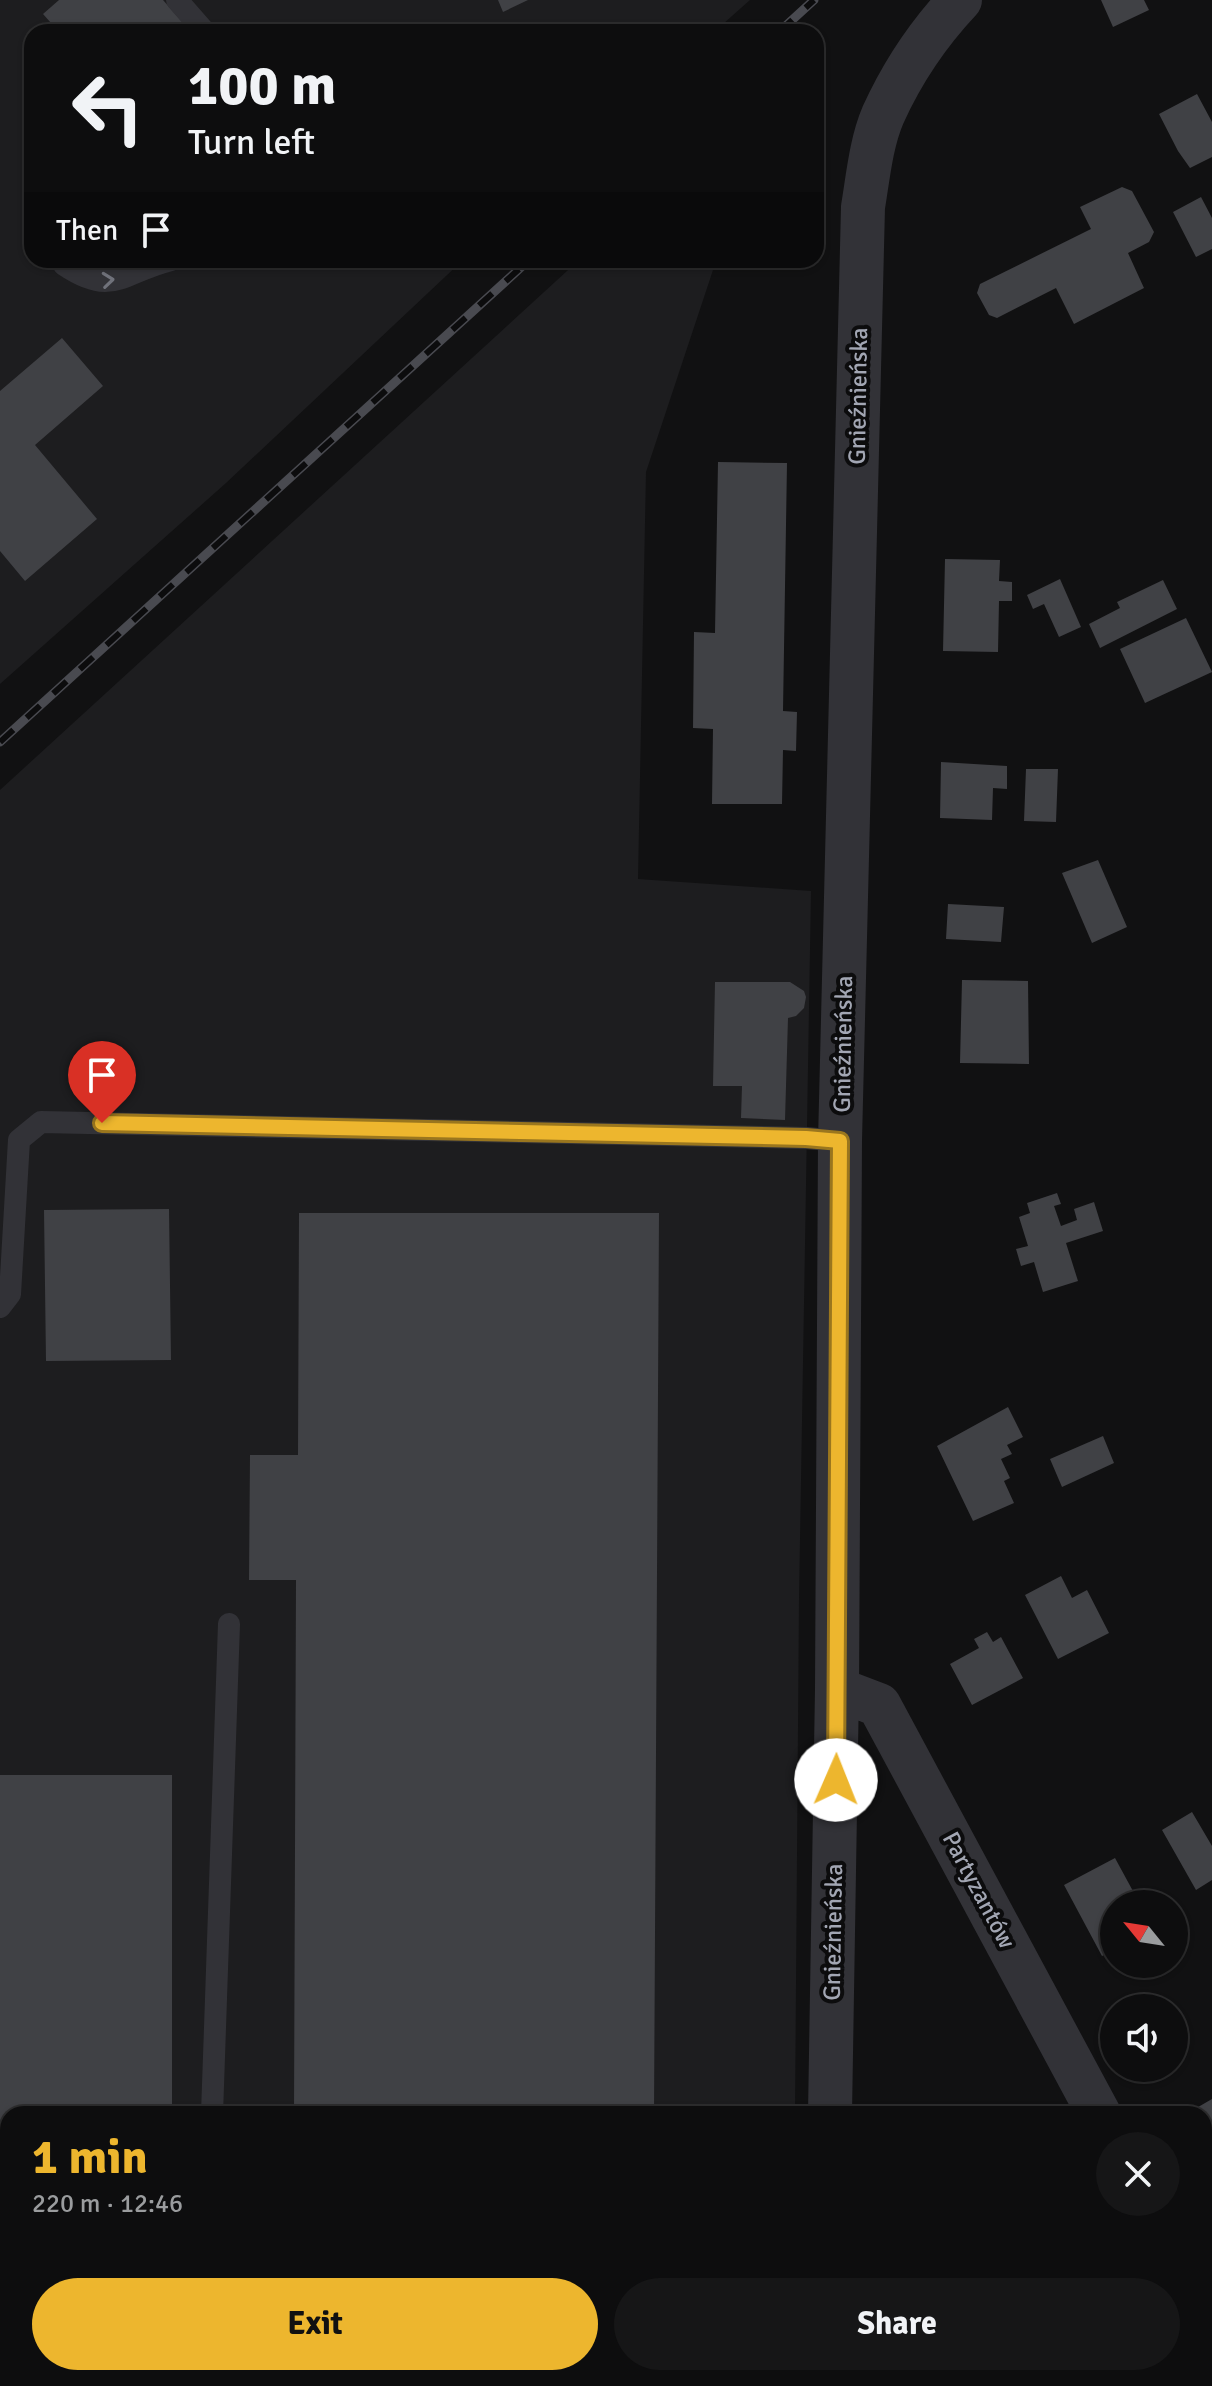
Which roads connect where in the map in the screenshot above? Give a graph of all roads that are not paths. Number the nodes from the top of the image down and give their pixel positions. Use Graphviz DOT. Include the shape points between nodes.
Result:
graph roads {
  1 [pos="177,0"];
  2 [pos="960,0"];
  3 [pos="198,24"];
  4 [pos="68,268"];
  5 [pos="146,268"];
  6 [pos="840,1141"];
  7 [pos="0,1307"];
  8 [pos="229,1624"];
  9 [pos="837,1689"];
  10 [pos="212,2106"];
  11 [pos="830,2106"];
  12 [pos="1095,2106"];
  1 -- 3 [label="lane"];
  2 -- 6 [label="street, Gnieźnieńska" via="925,43 882,117 863,207"];
  4 -- 5 [label="lane, one-way" via="96,282"];
  6 -- 7 [label="lane" via="41,1122 19,1140 10,1294"];
  6 -- 9 [label="street, Gnieźnieńska"];
  8 -- 10 [label="lane"];
  9 -- 11 [label="street, Gnieźnieńska"];
  9 -- 12 [label="street, Partyzantów" via="879,1705"];
}
